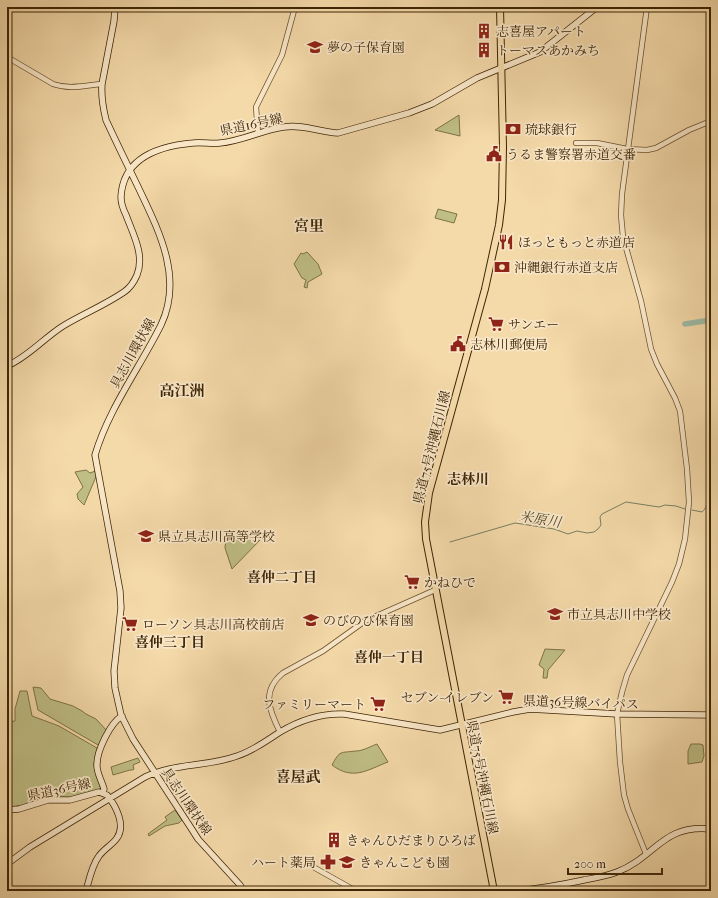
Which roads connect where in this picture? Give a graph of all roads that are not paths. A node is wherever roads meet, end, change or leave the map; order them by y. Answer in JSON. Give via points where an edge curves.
{"nodes":[{"id":1,"x":115,"y":7,"type":"edge"},
{"id":2,"x":295,"y":7,"type":"edge"},
{"id":3,"x":500,"y":7,"type":"edge"},
{"id":4,"x":597,"y":7,"type":"edge"},
{"id":5,"x":647,"y":7,"type":"edge"},
{"id":6,"x":7,"y":57,"type":"edge"},
{"id":7,"x":501,"y":68,"type":"junction"},
{"id":8,"x":489,"y":73,"type":"junction"},
{"id":9,"x":502,"y":78,"type":"junction"},
{"id":10,"x":102,"y":84,"type":"junction"},
{"id":11,"x":711,"y":121,"type":"edge"},
{"id":12,"x":258,"y":133,"type":"junction"},
{"id":13,"x":576,"y":143,"type":"dead end"},
{"id":14,"x":627,"y":149,"type":"junction"},
{"id":15,"x":130,"y":171,"type":"junction"},
{"id":16,"x":7,"y":366,"type":"edge"},
{"id":17,"x":435,"y":590,"type":"junction"},
{"id":18,"x":617,"y":714,"type":"junction"},
{"id":19,"x":711,"y":715,"type":"edge"},
{"id":20,"x":122,"y":716,"type":"junction"},
{"id":21,"x":462,"y":725,"type":"junction"},
{"id":22,"x":280,"y":732,"type":"junction"},
{"id":23,"x":155,"y":772,"type":"junction"},
{"id":24,"x":103,"y":792,"type":"junction"},
{"id":25,"x":109,"y":797,"type":"junction"},
{"id":26,"x":7,"y":810,"type":"edge"},
{"id":27,"x":711,"y":829,"type":"edge"},
{"id":28,"x":646,"y":854,"type":"junction"},
{"id":29,"x":7,"y":864,"type":"edge"},
{"id":30,"x":315,"y":868,"type":"dead end"},
{"id":31,"x":86,"y":891,"type":"edge"},
{"id":32,"x":243,"y":891,"type":"edge"},
{"id":33,"x":356,"y":891,"type":"edge"},
{"id":34,"x":494,"y":891,"type":"edge"},
{"id":35,"x":515,"y":891,"type":"edge"}],
"edges":[{"from":1,"to":10,"type":"main road","name":"具志川環状線"},
{"from":2,"to":12,"type":"street","via":[[282,55],[256,108]]},
{"from":3,"to":7,"type":"main road","name":"県道75号沖縄石川線"},
{"from":4,"to":7,"type":"main road","name":"県道16号線","via":[[543,50]]},
{"from":5,"to":14,"type":"street"},
{"from":6,"to":10,"type":"street","via":[[58,86],[76,88]]},
{"from":7,"to":8,"type":"main road","name":"県道16号線"},
{"from":7,"to":9,"type":"main road","name":"県道75号沖縄石川線"},
{"from":8,"to":9,"type":"main road"},
{"from":8,"to":12,"type":"main road","name":"県道16号線","via":[[425,108],[338,133],[294,126]]},
{"from":9,"to":17,"type":"main road","name":"県道75号沖縄石川線","via":[[502,200],[495,250],[426,508],[426,539]]},
{"from":10,"to":15,"type":"main road","name":"具志川環状線","via":[[106,120]]},
{"from":11,"to":14,"type":"street","via":[[652,149]]},
{"from":12,"to":15,"type":"main road","name":"県道16号線","via":[[220,143],[172,146],[147,154]]},
{"from":13,"to":14,"type":"street","via":[[597,143]]},
{"from":14,"to":18,"type":"street","via":[[621,209],[623,237],[651,349],[680,411],[689,502],[686,534],[679,564],[627,675]]},
{"from":15,"to":16,"type":"main road","name":"県道16号線","via":[[122,186],[121,201],[140,258],[134,281],[123,292],[63,326]]},
{"from":15,"to":20,"type":"main road","name":"具志川環状線","via":[[166,252],[169,295],[161,324],[119,399],[95,455],[120,591],[121,608],[114,671]]},
{"from":17,"to":21,"type":"main road","name":"県道75号沖縄石川線"},
{"from":17,"to":22,"type":"street","via":[[365,621],[323,651],[277,678],[271,688],[269,699]]},
{"from":18,"to":19,"type":"main road","name":"県道36号線バイパス"},
{"from":18,"to":21,"type":"main road","name":"県道36号線バイパス","via":[[534,709]]},
{"from":18,"to":28,"type":"street","via":[[624,795]]},
{"from":20,"to":23,"type":"main road","name":"具志川環状線","via":[[133,739]]},
{"from":20,"to":24,"type":"main road","via":[[100,748],[96,765]]},
{"from":21,"to":22,"type":"main road","name":"県道36号線バイパス","via":[[440,730],[333,714],[306,719]]},
{"from":21,"to":34,"type":"main road","name":"県道75号沖縄石川線"},
{"from":22,"to":23,"type":"main road","name":"県道36号線バイパス","via":[[238,756]]},
{"from":23,"to":25,"type":"main road","name":"県道36号線"},
{"from":23,"to":32,"type":"main road","name":"具志川環状線","via":[[198,839]]},
{"from":24,"to":25,"type":"main road","name":"県道36号線"},
{"from":24,"to":26,"type":"main road","name":"県道36号線","via":[[70,800],[48,800]]},
{"from":25,"to":29,"type":"main road"},
{"from":25,"to":31,"type":"main road","via":[[118,814],[120,830],[118,837],[99,856]]},
{"from":27,"to":28,"type":"main road","via":[[676,832]]},
{"from":28,"to":35,"type":"main road","via":[[618,872],[605,876],[554,887]]},
{"from":30,"to":33,"type":"street"}]}
